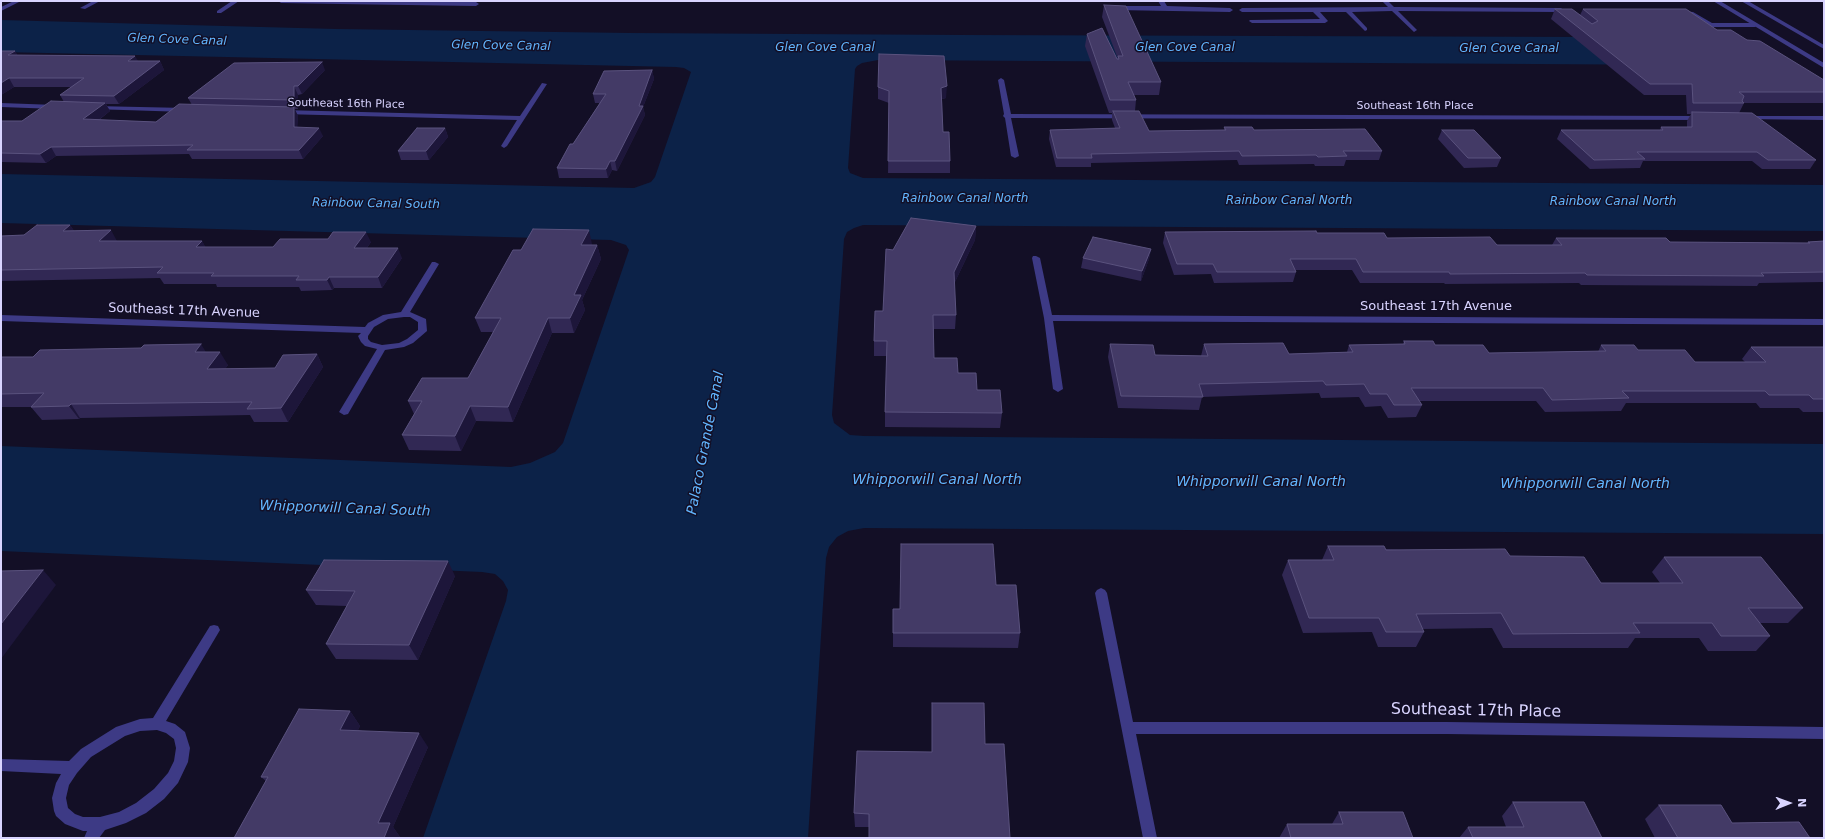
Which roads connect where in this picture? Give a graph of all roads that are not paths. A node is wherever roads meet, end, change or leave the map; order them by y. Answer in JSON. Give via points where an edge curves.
{"nodes":[{"id":1,"x":18,"y":1,"type":"edge"},
{"id":2,"x":97,"y":1,"type":"edge"},
{"id":3,"x":236,"y":1,"type":"edge"},
{"id":4,"x":281,"y":1,"type":"edge"},
{"id":5,"x":1161,"y":1,"type":"edge"},
{"id":6,"x":1384,"y":1,"type":"edge"},
{"id":7,"x":1716,"y":1,"type":"edge"},
{"id":8,"x":1744,"y":1,"type":"edge"},
{"id":9,"x":339,"y":2,"type":"edge"},
{"id":10,"x":476,"y":4,"type":"dead end"},
{"id":11,"x":83,"y":8,"type":"dead end"},
{"id":12,"x":1105,"y":8,"type":"edge"},
{"id":13,"x":1165,"y":8,"type":"junction"},
{"id":14,"x":1,"y":9,"type":"edge"},
{"id":15,"x":1230,"y":10,"type":"dead end"},
{"id":16,"x":1242,"y":10,"type":"dead end"},
{"id":17,"x":1315,"y":10,"type":"junction"},
{"id":18,"x":1347,"y":10,"type":"junction"},
{"id":19,"x":1393,"y":10,"type":"junction"},
{"id":20,"x":219,"y":12,"type":"dead end"},
{"id":21,"x":1676,"y":13,"type":"edge"},
{"id":22,"x":1572,"y":19,"type":"edge"},
{"id":23,"x":1252,"y":21,"type":"dead end"},
{"id":24,"x":1755,"y":25,"type":"junction"},
{"id":25,"x":1365,"y":29,"type":"dead end"},
{"id":26,"x":1414,"y":30,"type":"dead end"},
{"id":27,"x":1824,"y":48,"type":"edge"},
{"id":28,"x":1824,"y":66,"type":"edge"},
{"id":29,"x":1001,"y":80,"type":"dead end"},
{"id":30,"x":544,"y":84,"type":"dead end"},
{"id":31,"x":1,"y":105,"type":"edge"},
{"id":32,"x":64,"y":107,"type":"edge"},
{"id":33,"x":88,"y":107,"type":"edge"},
{"id":34,"x":191,"y":110,"type":"edge"},
{"id":35,"x":278,"y":112,"type":"edge"},
{"id":36,"x":1006,"y":116,"type":"junction"},
{"id":37,"x":522,"y":118,"type":"junction"},
{"id":38,"x":1713,"y":118,"type":"edge"},
{"id":39,"x":1737,"y":118,"type":"edge"},
{"id":40,"x":1824,"y":118,"type":"edge"},
{"id":41,"x":504,"y":146,"type":"dead end"},
{"id":42,"x":1015,"y":156,"type":"dead end"},
{"id":43,"x":1036,"y":258,"type":"dead end"},
{"id":44,"x":435,"y":264,"type":"dead end"},
{"id":45,"x":404,"y":314,"type":"junction"},
{"id":46,"x":1,"y":318,"type":"edge"},
{"id":47,"x":1048,"y":318,"type":"junction"},
{"id":48,"x":1824,"y":322,"type":"edge"},
{"id":49,"x":366,"y":330,"type":"junction"},
{"id":50,"x":382,"y":348,"type":"junction"},
{"id":51,"x":1058,"y":389,"type":"dead end"},
{"id":52,"x":344,"y":412,"type":"dead end"},
{"id":53,"x":1101,"y":593,"type":"dead end"},
{"id":54,"x":214,"y":630,"type":"dead end"},
{"id":55,"x":157,"y":724,"type":"junction"},
{"id":56,"x":1128,"y":728,"type":"junction"},
{"id":57,"x":1824,"y":733,"type":"edge"},
{"id":58,"x":1,"y":765,"type":"edge"},
{"id":59,"x":72,"y":768,"type":"junction"},
{"id":60,"x":100,"y":824,"type":"junction"},
{"id":61,"x":91,"y":838,"type":"edge"},
{"id":62,"x":1150,"y":838,"type":"edge"}],
"edges":[{"from":1,"to":14,"type":"street"},
{"from":2,"to":11,"type":"street"},
{"from":3,"to":20,"type":"street"},
{"from":4,"to":9,"type":"street"},
{"from":5,"to":13,"type":"street"},
{"from":6,"to":19,"type":"street"},
{"from":7,"to":24,"type":"street"},
{"from":8,"to":27,"type":"street"},
{"from":9,"to":10,"type":"street"},
{"from":12,"to":13,"type":"street"},
{"from":13,"to":15,"type":"street"},
{"from":16,"to":17,"type":"street"},
{"from":17,"to":18,"type":"street"},
{"from":17,"to":23,"type":"street","via":[[1325,21]]},
{"from":18,"to":19,"type":"street"},
{"from":18,"to":25,"type":"street"},
{"from":19,"to":22,"type":"street","via":[[1561,10]]},
{"from":19,"to":26,"type":"street"},
{"from":21,"to":24,"type":"street","via":[[1691,13],[1711,25]]},
{"from":24,"to":28,"type":"street"},
{"from":29,"to":36,"type":"street"},
{"from":30,"to":37,"type":"street"},
{"from":31,"to":32,"type":"street"},
{"from":33,"to":34,"type":"street"},
{"from":35,"to":37,"type":"street","name":"Southeast 16th Place"},
{"from":36,"to":38,"type":"street","name":"Southeast 16th Place"},
{"from":36,"to":42,"type":"street"},
{"from":37,"to":41,"type":"street"},
{"from":39,"to":40,"type":"street"},
{"from":43,"to":47,"type":"street"},
{"from":44,"to":45,"type":"street"},
{"from":45,"to":49,"type":"street","via":[[386,317]]},
{"from":45,"to":50,"type":"street","via":[[423,321],[422,331],[401,345]]},
{"from":46,"to":49,"type":"street","name":"Southeast 17th Avenue"},
{"from":47,"to":48,"type":"street","name":"Southeast 17th Avenue"},
{"from":47,"to":51,"type":"street"},
{"from":49,"to":50,"type":"street","via":[[364,340],[368,344]]},
{"from":50,"to":52,"type":"street"},
{"from":53,"to":56,"type":"street"},
{"from":54,"to":55,"type":"street"},
{"from":55,"to":59,"type":"street","via":[[121,731],[103,740]]},
{"from":55,"to":60,"type":"street","via":[[170,728],[180,736],[182,742],[181,762],[173,778],[159,794],[141,808],[121,818]]},
{"from":56,"to":57,"type":"street","name":"Southeast 17th Place","via":[[1447,728]]},
{"from":56,"to":62,"type":"street"},
{"from":58,"to":59,"type":"street"},
{"from":59,"to":60,"type":"street","via":[[63,783],[59,798],[61,811],[70,820],[83,824]]},
{"from":60,"to":61,"type":"street"}]}
